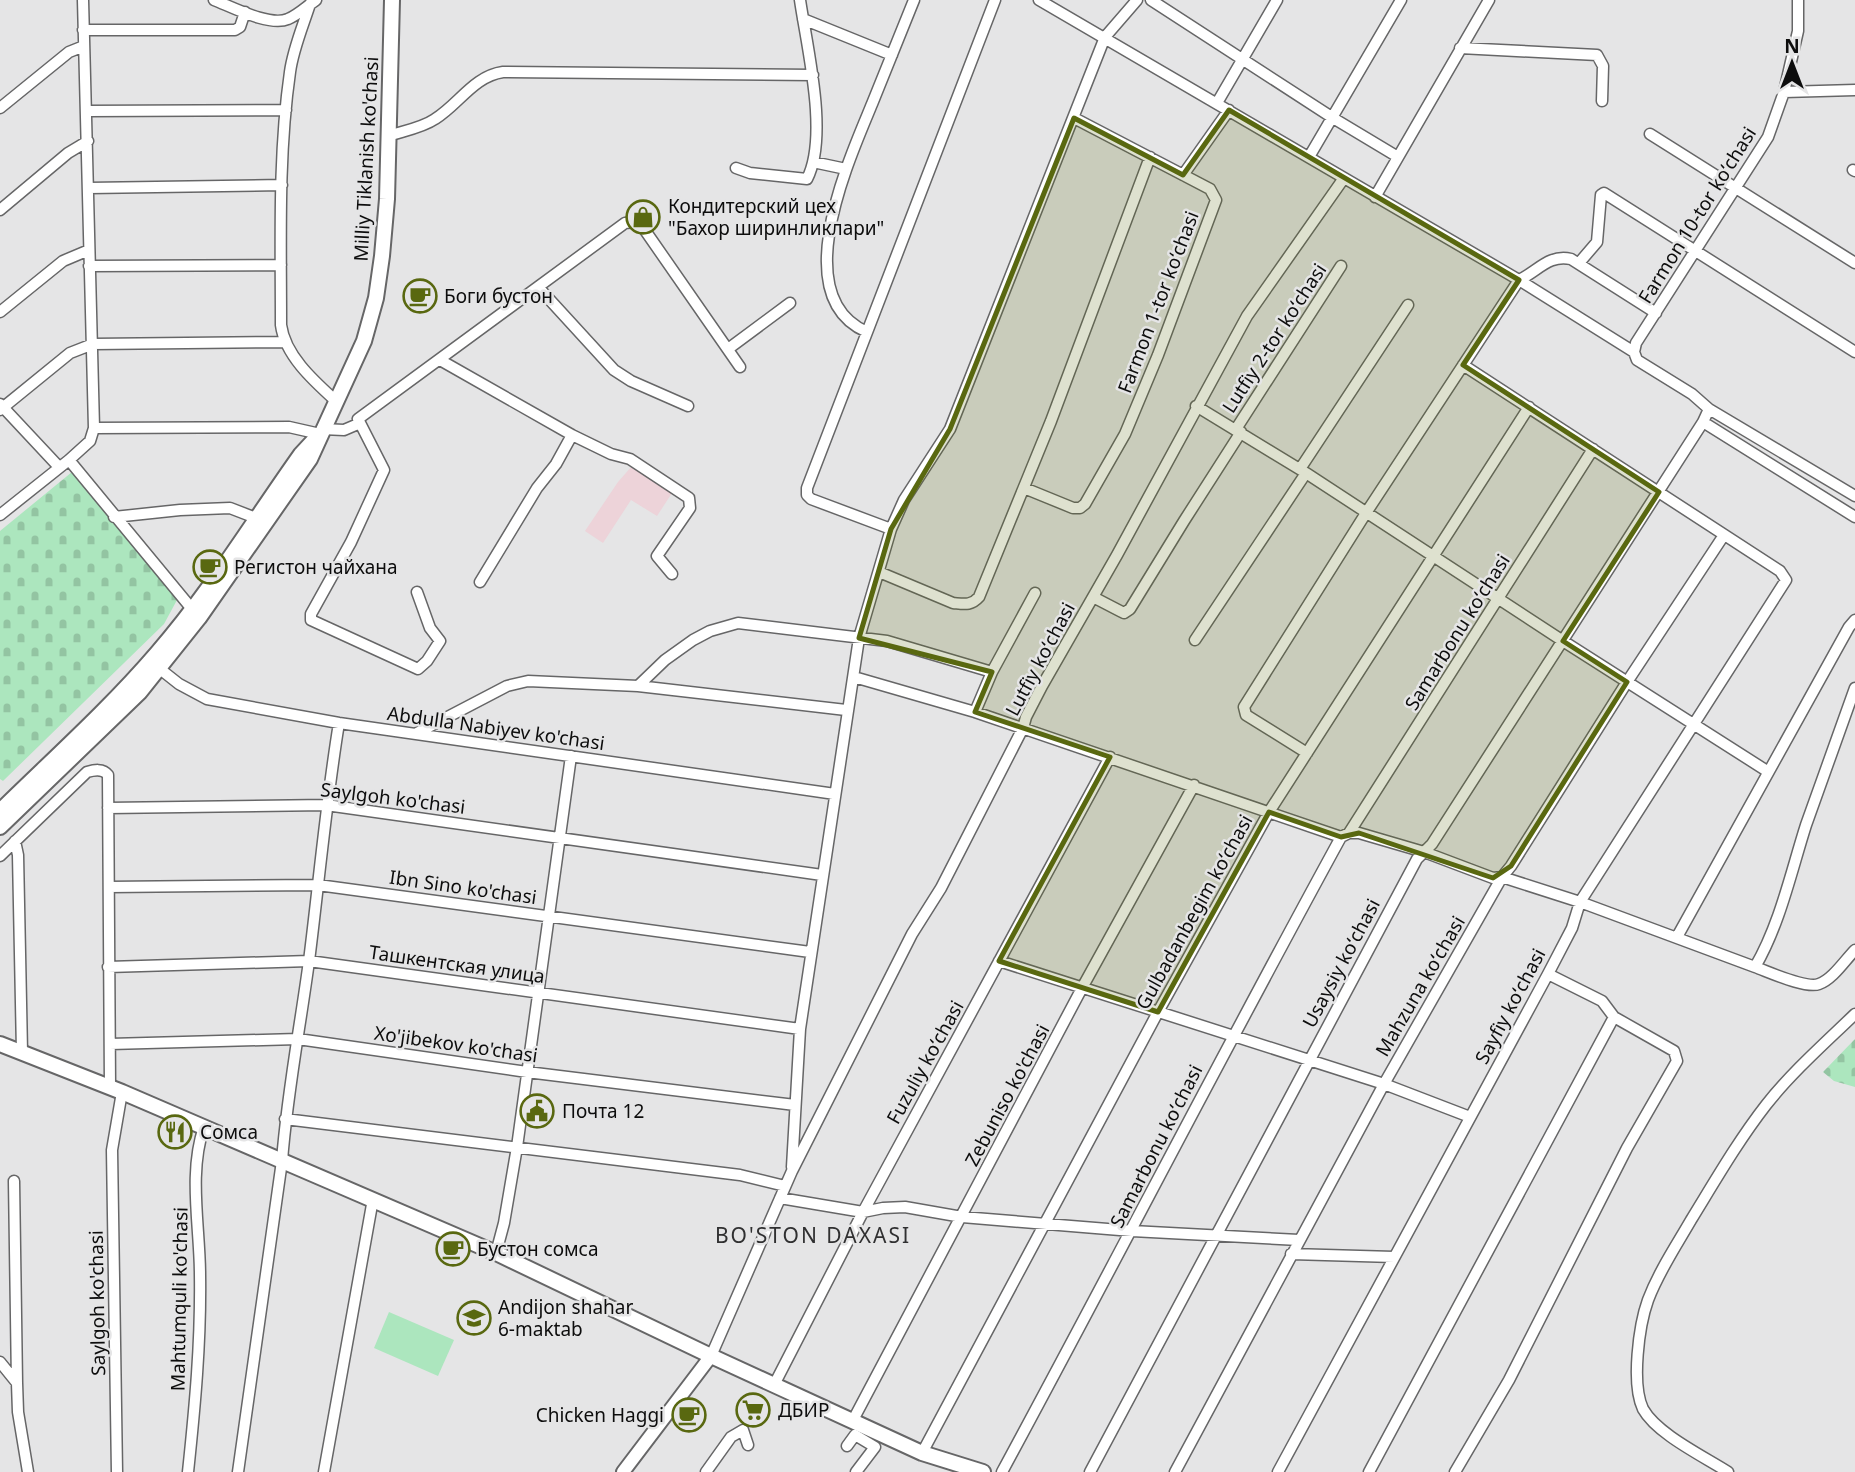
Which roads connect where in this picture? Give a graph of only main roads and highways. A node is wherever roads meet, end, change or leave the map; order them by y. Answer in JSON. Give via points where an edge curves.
{"nodes":[{"id":1,"x":392,"y":0,"type":"edge"},
{"id":2,"x":321,"y":432,"type":"junction"},
{"id":3,"x":4,"y":808,"type":"edge"},
{"id":4,"x":0,"y":827,"type":"edge"},
{"id":5,"x":0,"y":1044,"type":"edge"},
{"id":6,"x":983,"y":1472,"type":"edge"}],
"edges":[{"from":1,"to":2,"type":"main road","name":"Milliy Tiklanish ko'chasi","via":[[387,199],[376,298],[364,341]]},
{"from":2,"to":3,"type":"main road","name":"Milliy Tiklanish ko'chasi","via":[[300,454],[192,609],[126,687]]},
{"from":2,"to":3,"type":"main road","name":"Milliy Tiklanish ko'chasi","via":[[310,459],[160,669],[140,692]]},
{"from":3,"to":4,"type":"main road","name":"Milliy Tiklanish ko'chasi"},
{"from":5,"to":6,"type":"main road","via":[[116,1089],[496,1253],[922,1453]]}]}
